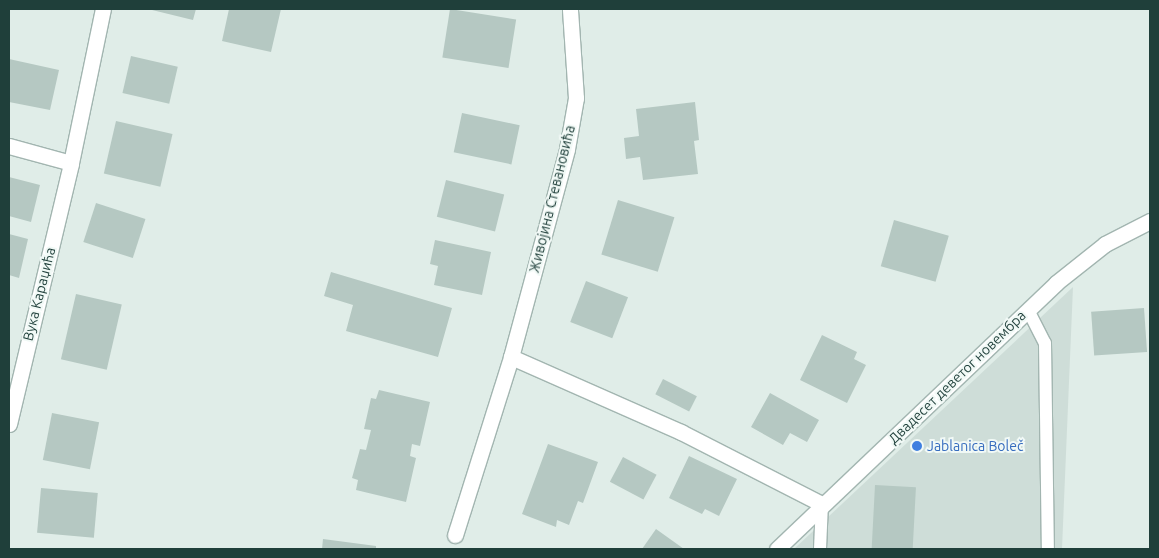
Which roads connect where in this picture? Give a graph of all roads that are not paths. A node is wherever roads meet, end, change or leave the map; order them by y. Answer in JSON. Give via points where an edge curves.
{"nodes":[{"id":1,"x":102,"y":9,"type":"edge"},
{"id":2,"x":570,"y":9,"type":"edge"},
{"id":3,"x":9,"y":146,"type":"edge"},
{"id":4,"x":71,"y":163,"type":"junction"},
{"id":5,"x":1150,"y":221,"type":"edge"},
{"id":6,"x":1028,"y":310,"type":"junction"},
{"id":7,"x":511,"y":357,"type":"junction"},
{"id":8,"x":9,"y":424,"type":"edge"},
{"id":9,"x":822,"y":504,"type":"junction"},
{"id":10,"x":456,"y":534,"type":"dead end"},
{"id":11,"x":777,"y":549,"type":"edge"},
{"id":12,"x":820,"y":549,"type":"edge"},
{"id":13,"x":1048,"y":549,"type":"edge"}],
"edges":[{"from":1,"to":4,"type":"street","name":"Вука Караџића"},
{"from":2,"to":7,"type":"street","name":"Живојина Стевановића","via":[[576,98]]},
{"from":3,"to":4,"type":"street"},
{"from":4,"to":8,"type":"street","name":"Вука Караџића"},
{"from":5,"to":6,"type":"street","name":"Двадесет деветог новембра","via":[[1105,244]]},
{"from":6,"to":9,"type":"street","name":"Двадесет деветог новембра"},
{"from":6,"to":13,"type":"lane","via":[[1045,343]]},
{"from":7,"to":9,"type":"street","via":[[681,432]]},
{"from":7,"to":10,"type":"street","name":"Живојина Стевановића"},
{"from":9,"to":11,"type":"street","name":"Двадесет деветог новембра"},
{"from":9,"to":12,"type":"lane"}]}
